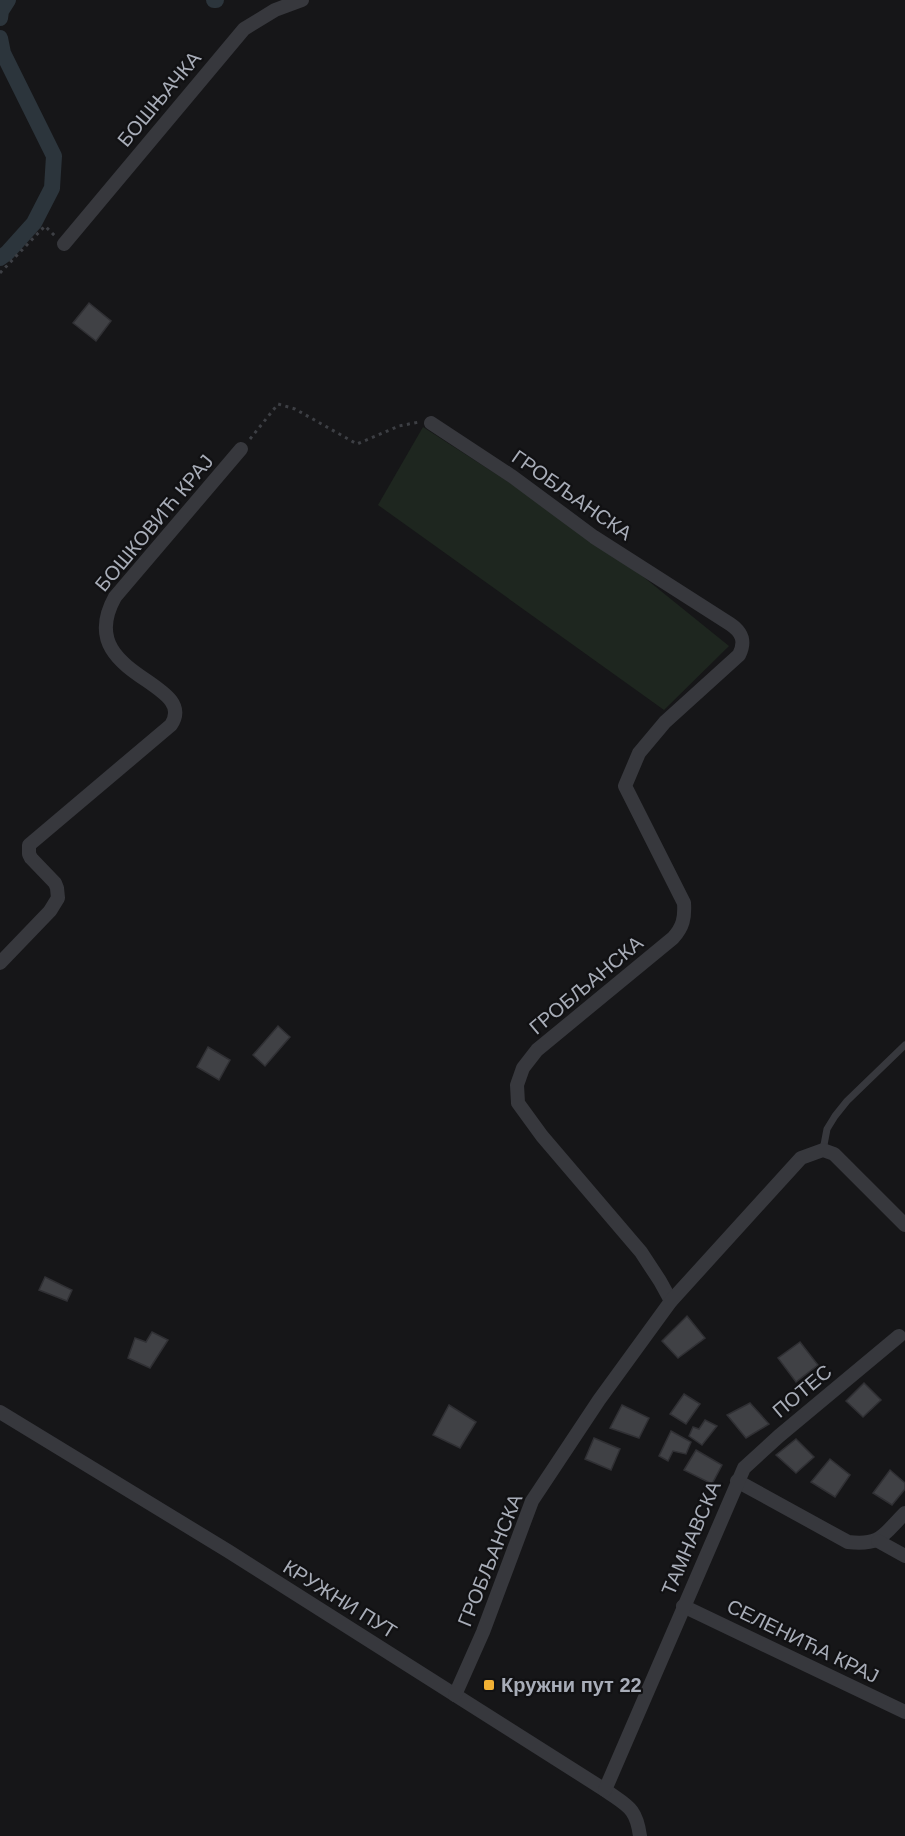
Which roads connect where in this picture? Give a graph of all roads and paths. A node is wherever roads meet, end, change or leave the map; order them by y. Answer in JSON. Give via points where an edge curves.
{"nodes":[{"id":1,"x":302,"y":0,"type":"edge"},
{"id":2,"x":64,"y":244,"type":"joint"},
{"id":3,"x":0,"y":273,"type":"edge"},
{"id":4,"x":432,"y":423,"type":"joint"},
{"id":5,"x":241,"y":449,"type":"joint"},
{"id":6,"x":0,"y":963,"type":"edge"},
{"id":7,"x":905,"y":1045,"type":"edge"},
{"id":8,"x":823,"y":1150,"type":"junction"},
{"id":9,"x":905,"y":1225,"type":"edge"},
{"id":10,"x":671,"y":1301,"type":"junction"},
{"id":11,"x":899,"y":1336,"type":"dead end"},
{"id":12,"x":0,"y":1412,"type":"edge"},
{"id":13,"x":737,"y":1481,"type":"junction"},
{"id":14,"x":905,"y":1514,"type":"edge"},
{"id":15,"x":878,"y":1541,"type":"junction"},
{"id":16,"x":905,"y":1557,"type":"edge"},
{"id":17,"x":683,"y":1606,"type":"junction"},
{"id":18,"x":455,"y":1695,"type":"junction"},
{"id":19,"x":905,"y":1712,"type":"edge"},
{"id":20,"x":605,"y":1790,"type":"junction"},
{"id":21,"x":640,"y":1836,"type":"edge"}],
"edges":[{"from":1,"to":2,"type":"street","name":"БОШЊАЧКА","via":[[275,10],[244,29]]},
{"from":2,"to":3,"type":"path","via":[[45,226]]},
{"from":4,"to":5,"type":"path","via":[[399,426],[357,444],[279,404]]},
{"from":4,"to":10,"type":"street","name":"ГРОБЉАНСКА","via":[[594,537],[730,624],[743,639],[739,655],[665,722],[639,753],[625,786],[684,903],[681,928],[537,1050],[523,1068],[517,1085],[518,1103],[641,1252]]},
{"from":5,"to":6,"type":"street","name":"БОШКОВИЋ КРАЈ","via":[[114,597],[107,611],[108,644],[122,663],[168,696],[175,710],[174,720],[29,845],[31,858],[55,883],[58,898]]},
{"from":7,"to":8,"type":"lane","via":[[835,1116]]},
{"from":8,"to":9,"type":"street","via":[[834,1154]]},
{"from":8,"to":10,"type":"street","via":[[801,1158]]},
{"from":10,"to":18,"type":"street","name":"ГРОБЉАНСКА","via":[[532,1501]]},
{"from":11,"to":13,"type":"street","name":"ПОТЕС","via":[[754,1457]]},
{"from":12,"to":18,"type":"street","name":"КРУЖНИ ПУТ"},
{"from":13,"to":15,"type":"street","name":"ТАМНАВСКА","via":[[848,1542]]},
{"from":13,"to":17,"type":"street","name":"ТАМНАВСКА"},
{"from":14,"to":15,"type":"street"},
{"from":15,"to":16,"type":"street"},
{"from":17,"to":19,"type":"street","name":"СЕЛЕНИЋА КРАЈ"},
{"from":17,"to":20,"type":"street","name":"ТАМНАВСКА"},
{"from":18,"to":20,"type":"street","name":"КРУЖНИ ПУТ"},
{"from":20,"to":21,"type":"street","name":"КРУЖНИ ПУТ","via":[[630,1808]]}]}
